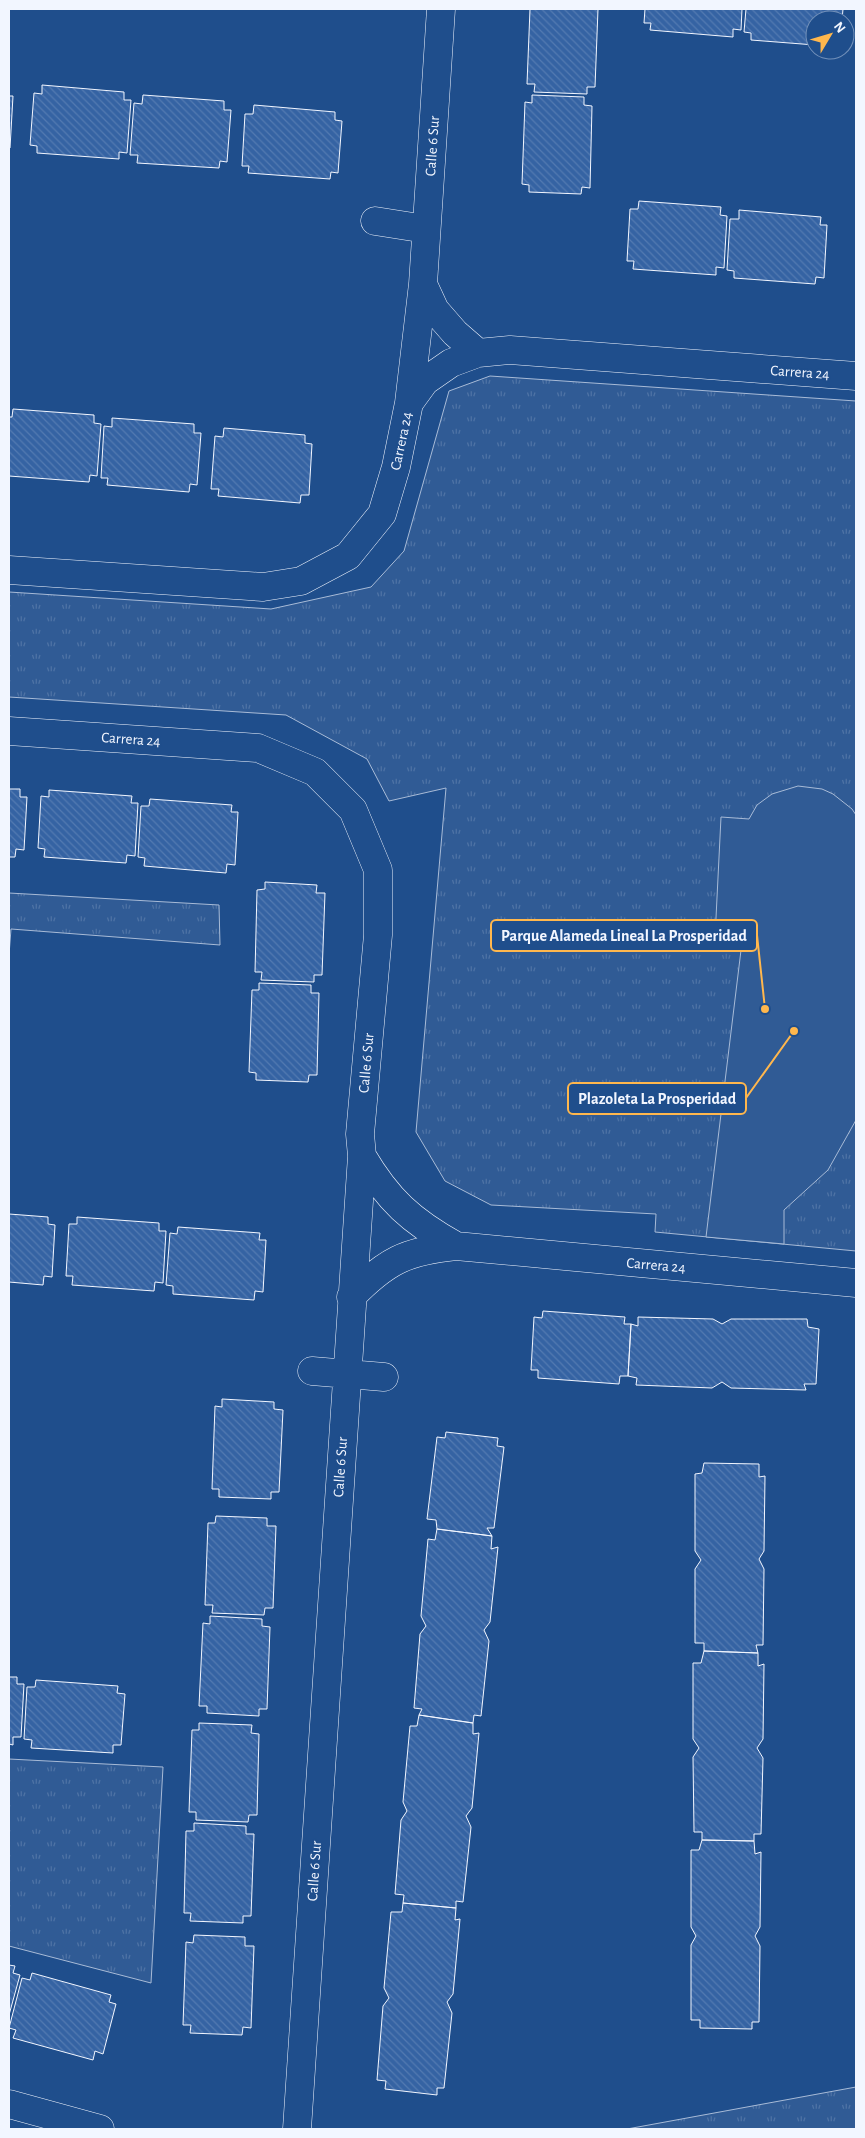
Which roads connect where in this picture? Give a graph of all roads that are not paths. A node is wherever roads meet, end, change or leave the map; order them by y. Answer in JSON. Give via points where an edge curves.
{"nodes":[{"id":1,"x":441,"y":9,"type":"edge"},
{"id":2,"x":375,"y":221,"type":"dead end"},
{"id":3,"x":426,"y":229,"type":"junction"},
{"id":4,"x":423,"y":284,"type":"junction"},
{"id":5,"x":478,"y":353,"type":"junction"},
{"id":6,"x":856,"y":376,"type":"edge"},
{"id":7,"x":409,"y":402,"type":"junction"},
{"id":8,"x":9,"y":570,"type":"edge"},
{"id":9,"x":9,"y":731,"type":"edge"},
{"id":10,"x":353,"y":810,"type":"joint"},
{"id":11,"x":362,"y":1156,"type":"junction"},
{"id":12,"x":456,"y":1246,"type":"junction"},
{"id":13,"x":856,"y":1283,"type":"edge"},
{"id":14,"x":351,"y":1297,"type":"junction"},
{"id":15,"x":312,"y":1371,"type":"dead end"},
{"id":16,"x":346,"y":1374,"type":"junction"},
{"id":17,"x":384,"y":1377,"type":"dead end"},
{"id":18,"x":9,"y":2104,"type":"edge"},
{"id":19,"x":100,"y":2129,"type":"edge"},
{"id":20,"x":297,"y":2129,"type":"edge"}],
"edges":[{"from":1,"to":3,"type":"street","name":"Calle 6 Sur"},
{"from":2,"to":3,"type":"street"},
{"from":3,"to":4,"type":"street","name":"Calle 6 Sur"},
{"from":4,"to":5,"type":"street","name":"Calle 6 Sur","via":[[435,310]]},
{"from":4,"to":7,"type":"street","name":"Calle 6 Sur"},
{"from":5,"to":6,"type":"street","name":"Carrera 24","via":[[510,350]]},
{"from":5,"to":7,"type":"street","name":"Carrera 24","via":[[445,367],[426,381]]},
{"from":7,"to":8,"type":"street","name":"Carrera 24","via":[[396,467],[382,514],[348,556],[301,581],[264,587]]},
{"from":9,"to":10,"type":"street","name":"Carrera 24","via":[[258,748],[315,772]]},
{"from":10,"to":11,"type":"street","name":"Calle 6 Sur","via":[[378,870],[378,935],[360,1134]]},
{"from":11,"to":12,"type":"street","via":[[379,1184],[401,1209],[427,1230]]},
{"from":11,"to":14,"type":"street","name":"Calle 6 Sur"},
{"from":12,"to":13,"type":"street","name":"Carrera 24"},
{"from":12,"to":14,"type":"street","via":[[426,1249],[397,1259],[372,1275]]},
{"from":14,"to":16,"type":"street","name":"Calle 6 Sur"},
{"from":15,"to":16,"type":"street"},
{"from":16,"to":17,"type":"street"},
{"from":16,"to":20,"type":"street","name":"Calle 6 Sur"},
{"from":18,"to":19,"type":"street"}]}
